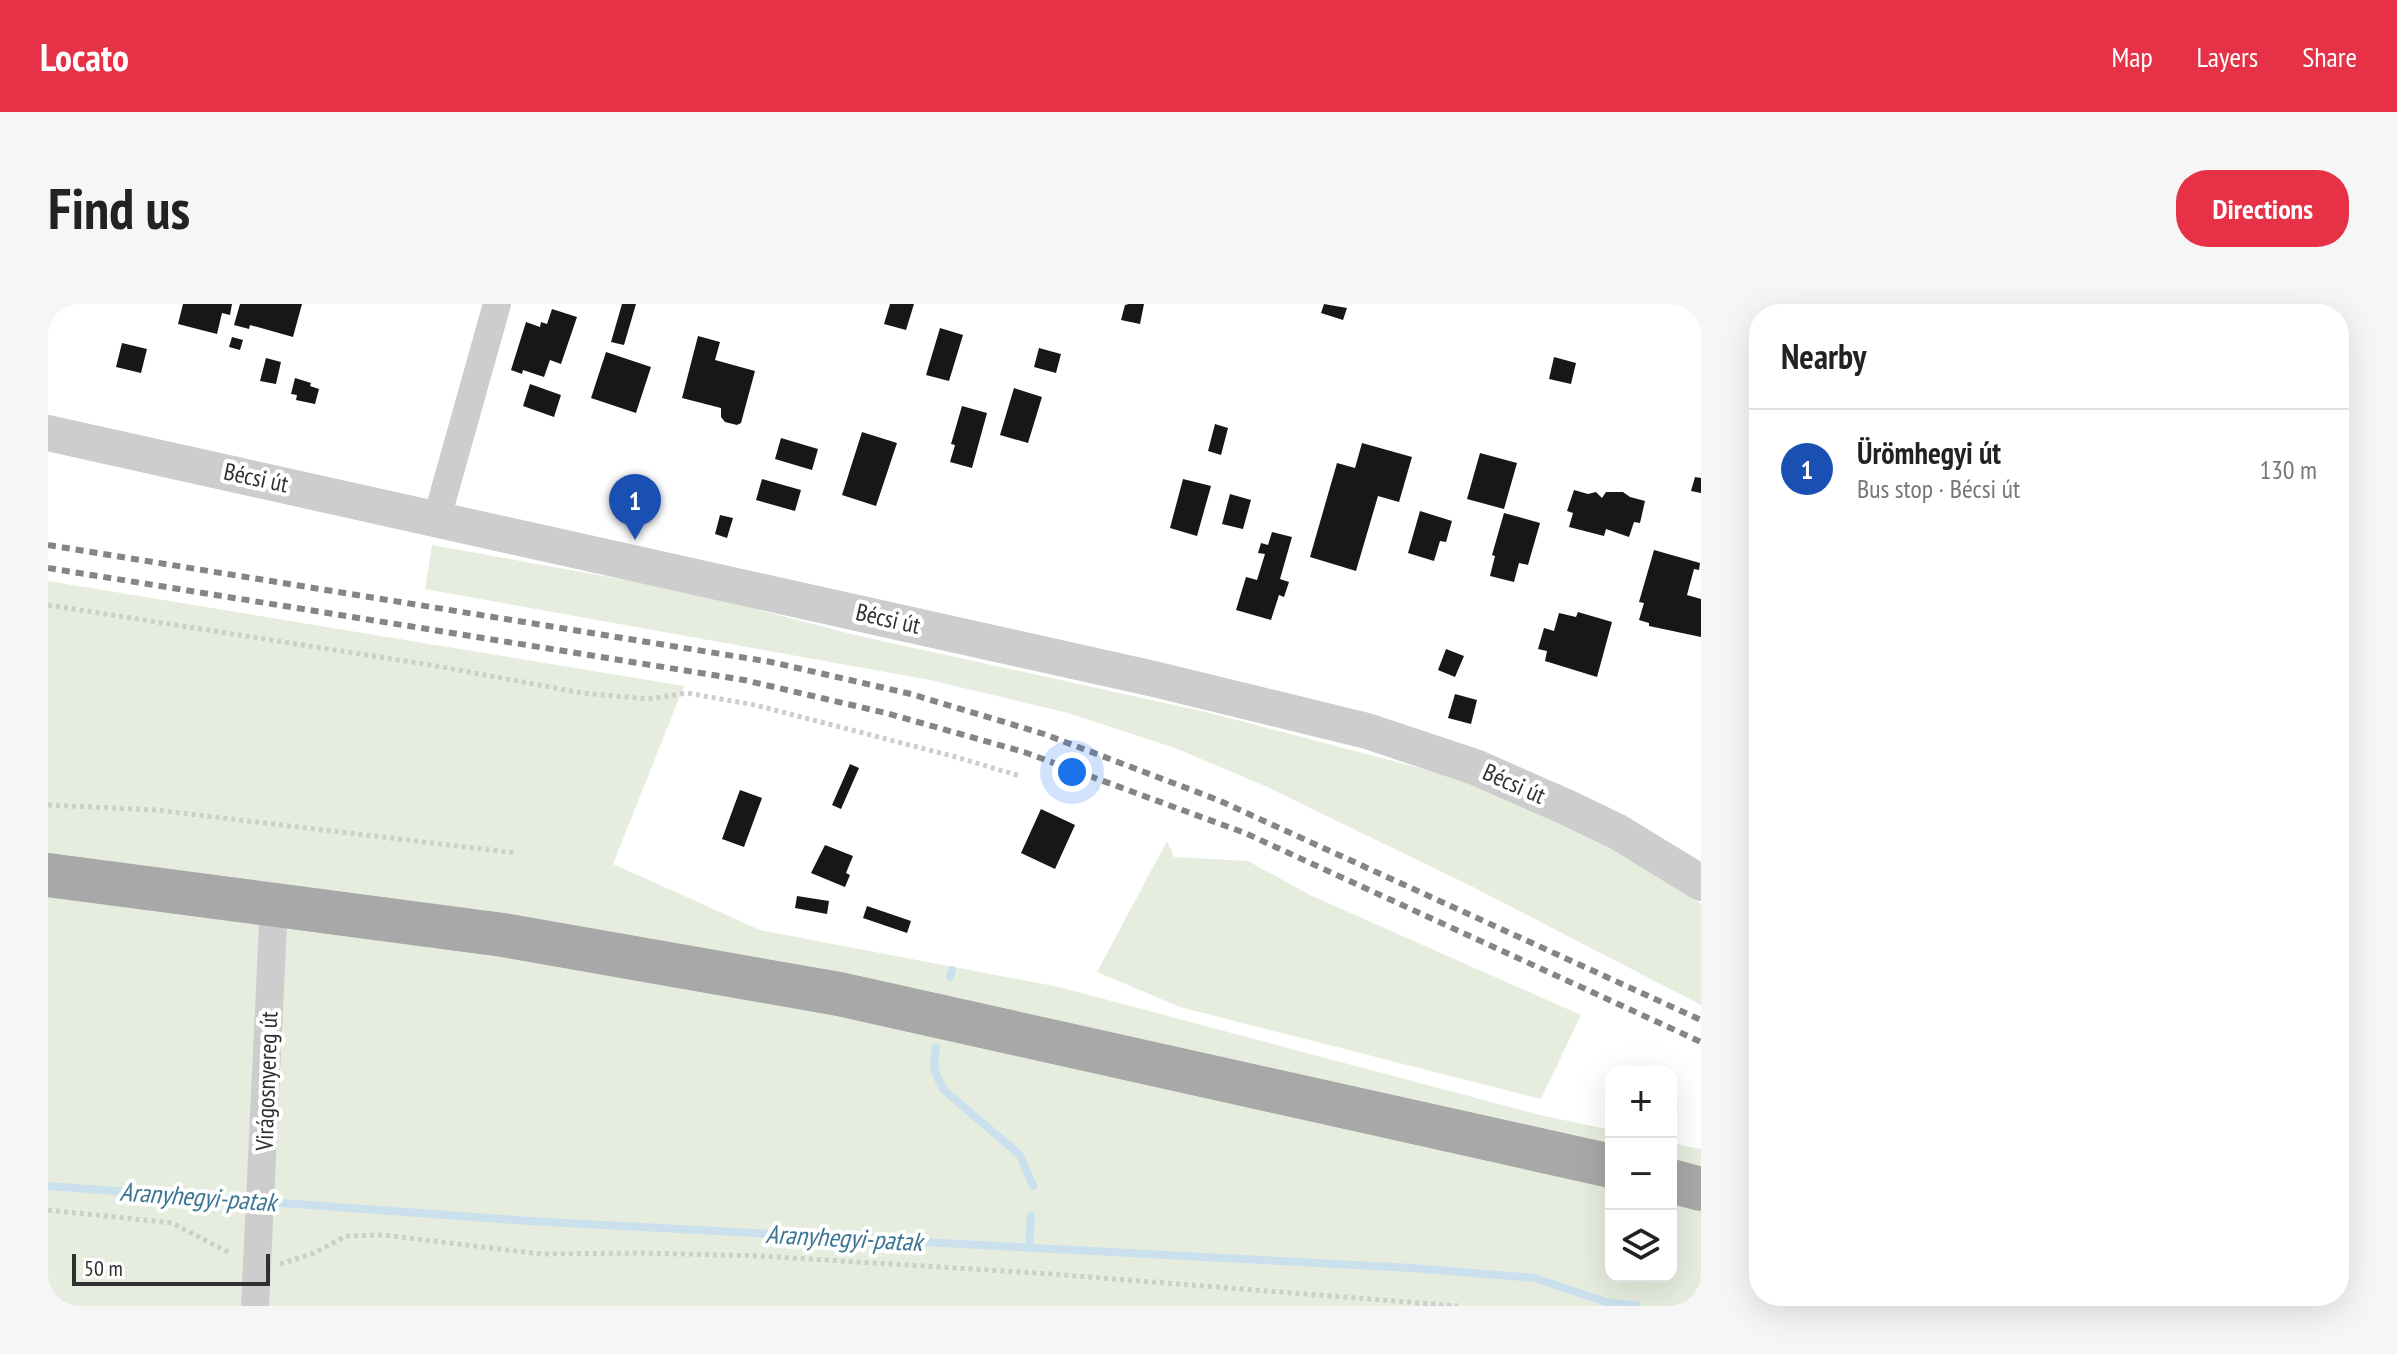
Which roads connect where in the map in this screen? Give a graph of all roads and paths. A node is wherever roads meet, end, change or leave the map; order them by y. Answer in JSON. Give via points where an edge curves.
{"nodes":[{"id":1,"x":497,"y":304,"type":"edge"},
{"id":2,"x":48,"y":433,"type":"edge"},
{"id":3,"x":437,"y":518,"type":"junction"},
{"id":4,"x":48,"y":605,"type":"edge"},
{"id":5,"x":1020,"y":776,"type":"dead end"},
{"id":6,"x":48,"y":805,"type":"edge"},
{"id":7,"x":516,"y":853,"type":"dead end"},
{"id":8,"x":48,"y":875,"type":"edge"},
{"id":9,"x":1701,"y":883,"type":"edge"},
{"id":10,"x":274,"y":903,"type":"junction"},
{"id":11,"x":1605,"y":1165,"type":"edge"},
{"id":12,"x":1677,"y":1183,"type":"edge"},
{"id":13,"x":1701,"y":1189,"type":"edge"},
{"id":14,"x":48,"y":1210,"type":"edge"},
{"id":15,"x":257,"y":1269,"type":"junction"},
{"id":16,"x":255,"y":1306,"type":"edge"},
{"id":17,"x":1458,"y":1306,"type":"edge"}],
"edges":[{"from":1,"to":3,"type":"street"},
{"from":2,"to":3,"type":"street","name":"Bécsi út"},
{"from":3,"to":9,"type":"street","name":"Bécsi út","via":[[1221,694],[1410,744],[1566,807]]},
{"from":4,"to":5,"type":"path","via":[[582,693],[648,699],[687,693],[755,705]]},
{"from":6,"to":7,"type":"path","via":[[156,810]]},
{"from":8,"to":10,"type":"main road"},
{"from":10,"to":11,"type":"main road","via":[[503,935],[839,994]]},
{"from":10,"to":15,"type":"street","name":"Virágosnyereg út"},
{"from":12,"to":13,"type":"main road"},
{"from":14,"to":15,"type":"path","via":[[172,1223]]},
{"from":15,"to":16,"type":"street","name":"Virágosnyereg út"},
{"from":15,"to":17,"type":"path","via":[[291,1262],[346,1236],[383,1235],[541,1254],[760,1256]]}]}
